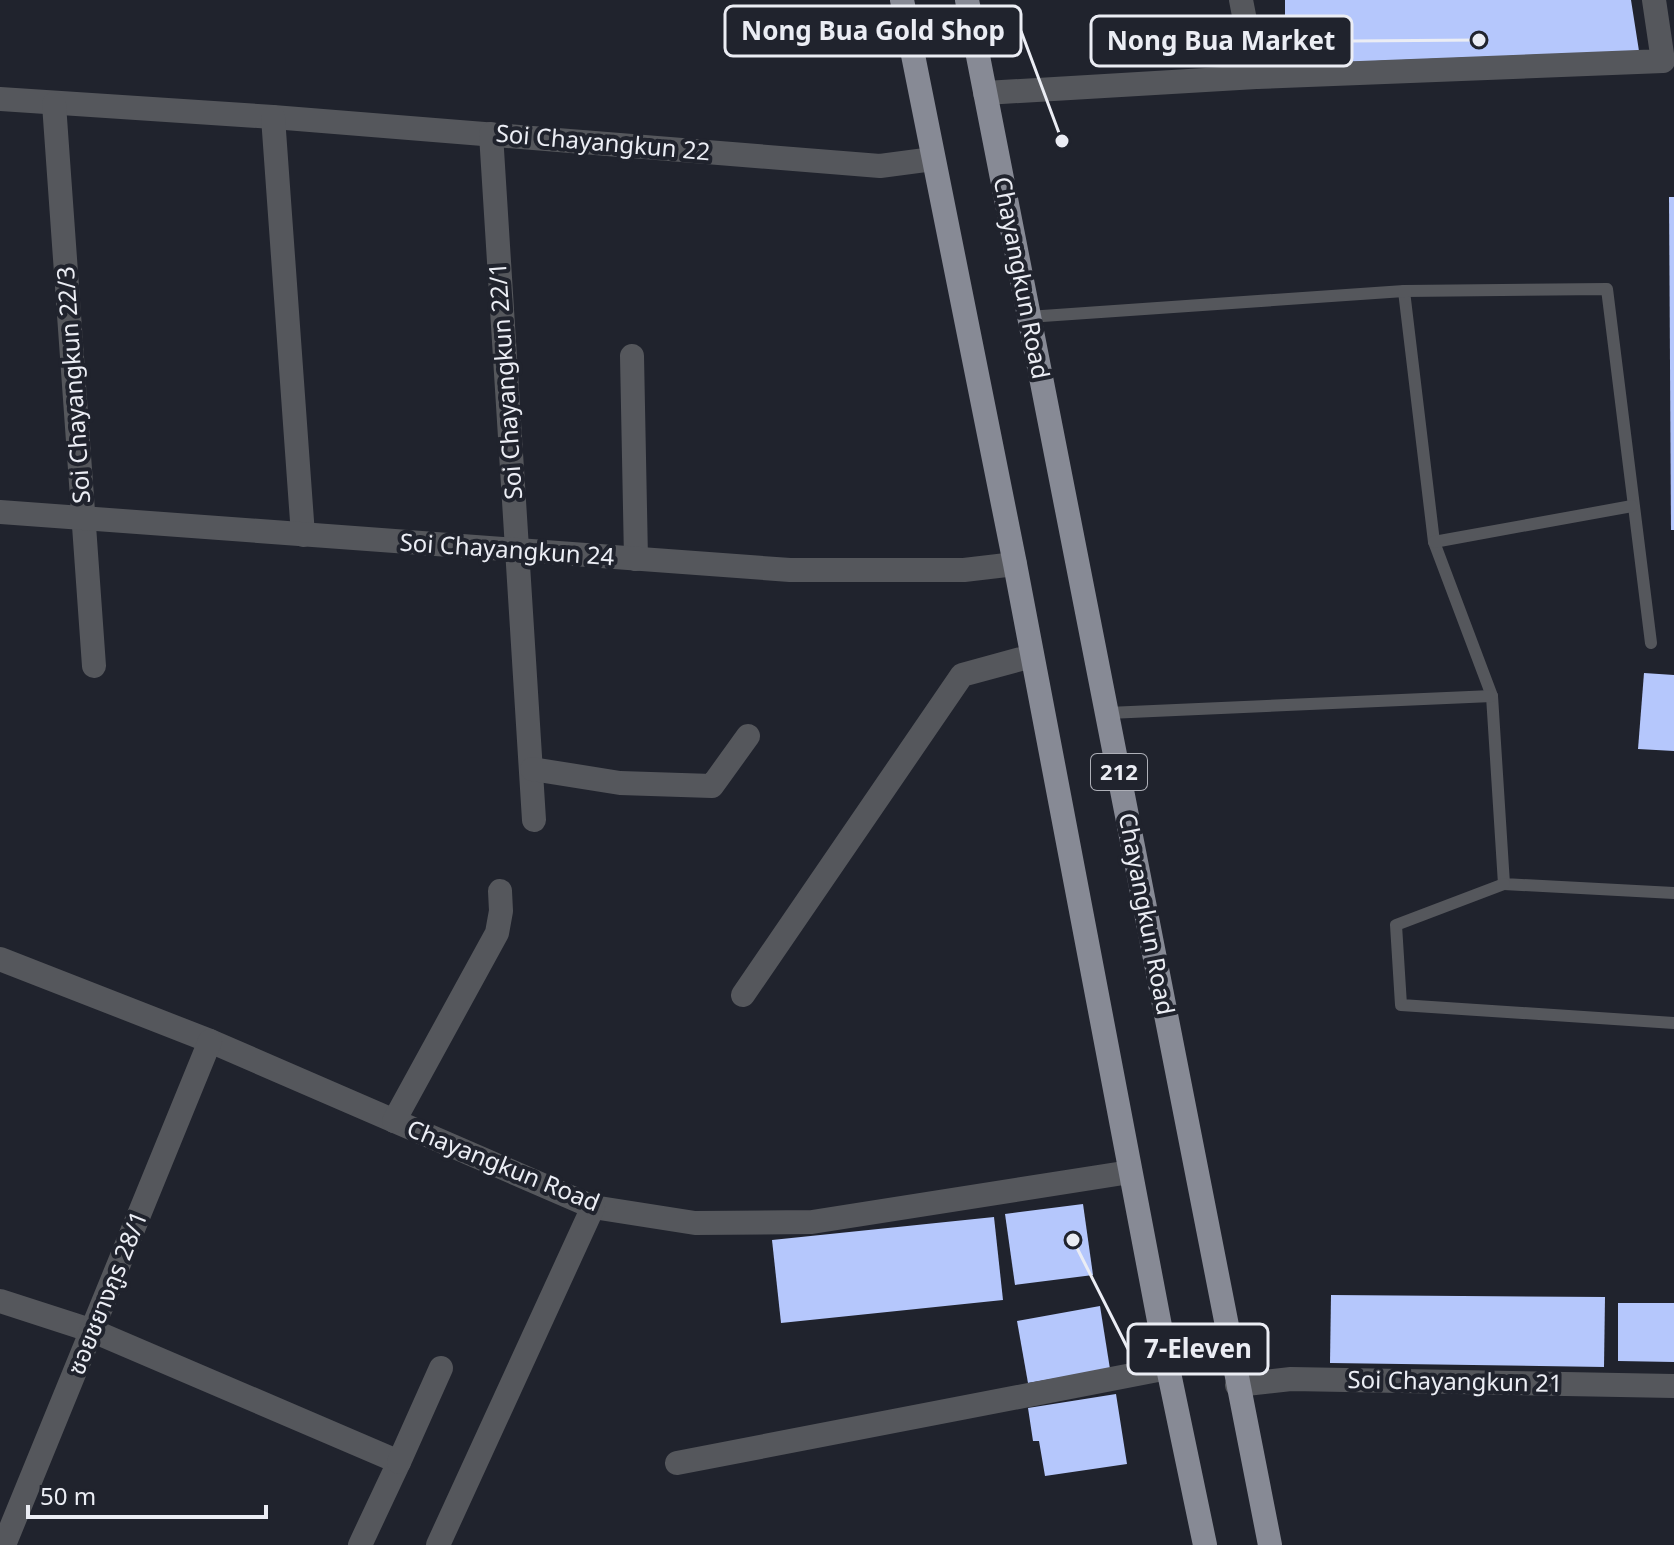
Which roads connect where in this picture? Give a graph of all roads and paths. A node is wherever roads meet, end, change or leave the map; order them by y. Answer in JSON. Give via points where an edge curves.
{"nodes":[{"id":1,"x":902,"y":0,"type":"edge"},
{"id":2,"x":967,"y":0,"type":"edge"},
{"id":3,"x":1241,"y":0,"type":"edge"},
{"id":4,"x":1654,"y":0,"type":"edge"},
{"id":5,"x":1256,"y":77,"type":"junction"},
{"id":6,"x":985,"y":93,"type":"junction"},
{"id":7,"x":0,"y":99,"type":"edge"},
{"id":8,"x":54,"y":104,"type":"junction"},
{"id":9,"x":273,"y":117,"type":"junction"},
{"id":10,"x":491,"y":134,"type":"junction"},
{"id":11,"x":933,"y":159,"type":"junction"},
{"id":12,"x":1404,"y":291,"type":"junction"},
{"id":13,"x":1028,"y":317,"type":"junction"},
{"id":14,"x":632,"y":356,"type":"dead end"},
{"id":15,"x":1632,"y":506,"type":"junction"},
{"id":16,"x":0,"y":512,"type":"edge"},
{"id":17,"x":83,"y":519,"type":"junction"},
{"id":18,"x":303,"y":535,"type":"junction"},
{"id":19,"x":1434,"y":542,"type":"junction"},
{"id":20,"x":517,"y":551,"type":"junction"},
{"id":21,"x":636,"y":559,"type":"junction"},
{"id":22,"x":1015,"y":564,"type":"junction"},
{"id":23,"x":1651,"y":643,"type":"dead end"},
{"id":24,"x":1032,"y":656,"type":"junction"},
{"id":25,"x":94,"y":666,"type":"dead end"},
{"id":26,"x":1492,"y":696,"type":"junction"},
{"id":27,"x":1108,"y":713,"type":"junction"},
{"id":28,"x":748,"y":736,"type":"dead end"},
{"id":29,"x":532,"y":769,"type":"junction"},
{"id":30,"x":534,"y":820,"type":"dead end"},
{"id":31,"x":1504,"y":884,"type":"junction"},
{"id":32,"x":500,"y":891,"type":"dead end"},
{"id":33,"x":1674,"y":893,"type":"edge"},
{"id":34,"x":0,"y":959,"type":"edge"},
{"id":35,"x":743,"y":995,"type":"dead end"},
{"id":36,"x":1674,"y":1023,"type":"edge"},
{"id":37,"x":210,"y":1041,"type":"junction"},
{"id":38,"x":394,"y":1121,"type":"junction"},
{"id":39,"x":1130,"y":1172,"type":"junction"},
{"id":40,"x":593,"y":1207,"type":"junction"},
{"id":41,"x":0,"y":1301,"type":"edge"},
{"id":42,"x":93,"y":1331,"type":"junction"},
{"id":43,"x":441,"y":1368,"type":"dead end"},
{"id":44,"x":1168,"y":1368,"type":"junction"},
{"id":45,"x":1237,"y":1385,"type":"junction"},
{"id":46,"x":1674,"y":1386,"type":"edge"},
{"id":47,"x":399,"y":1462,"type":"junction"},
{"id":48,"x":677,"y":1463,"type":"dead end"},
{"id":49,"x":4,"y":1545,"type":"edge"},
{"id":50,"x":360,"y":1545,"type":"edge"},
{"id":51,"x":438,"y":1545,"type":"edge"},
{"id":52,"x":1205,"y":1545,"type":"edge"},
{"id":53,"x":1270,"y":1545,"type":"edge"}],
"edges":[{"from":1,"to":11,"type":"main road","number":"212"},
{"from":2,"to":6,"type":"main road","name":"Chayangkun Road","number":"212"},
{"from":3,"to":5,"type":"street"},
{"from":4,"to":5,"type":"street","via":[[1663,61]]},
{"from":5,"to":6,"type":"street"},
{"from":6,"to":13,"type":"main road","name":"Chayangkun Road","number":"212"},
{"from":7,"to":8,"type":"street","name":"Soi Chayangkun 22"},
{"from":8,"to":9,"type":"street","name":"Soi Chayangkun 22"},
{"from":8,"to":17,"type":"street","name":"Soi Chayangkun 22/3"},
{"from":9,"to":10,"type":"street","name":"Soi Chayangkun 22"},
{"from":9,"to":18,"type":"street"},
{"from":10,"to":11,"type":"street","name":"Soi Chayangkun 22","via":[[880,166]]},
{"from":10,"to":20,"type":"street","name":"Soi Chayangkun 22/1"},
{"from":11,"to":22,"type":"main road","number":"212"},
{"from":12,"to":13,"type":"lane"},
{"from":12,"to":15,"type":"lane","via":[[1607,289]]},
{"from":12,"to":19,"type":"lane"},
{"from":13,"to":27,"type":"main road","name":"Chayangkun Road","number":"212"},
{"from":14,"to":21,"type":"street"},
{"from":15,"to":19,"type":"lane"},
{"from":15,"to":23,"type":"lane"},
{"from":16,"to":17,"type":"street","name":"Soi Chayangkun 24"},
{"from":17,"to":18,"type":"street","name":"Soi Chayangkun 24"},
{"from":17,"to":25,"type":"street","name":"Soi Chayangkun 22/3"},
{"from":18,"to":20,"type":"street","name":"Soi Chayangkun 24"},
{"from":19,"to":26,"type":"lane"},
{"from":20,"to":21,"type":"street","name":"Soi Chayangkun 24"},
{"from":20,"to":29,"type":"street","name":"Soi Chayangkun 22/1"},
{"from":21,"to":22,"type":"street","name":"Soi Chayangkun 24","via":[[790,570],[964,570]]},
{"from":22,"to":24,"type":"main road","number":"212"},
{"from":24,"to":35,"type":"street","via":[[962,675]]},
{"from":24,"to":39,"type":"main road","number":"212"},
{"from":26,"to":27,"type":"lane"},
{"from":26,"to":31,"type":"lane"},
{"from":27,"to":45,"type":"main road","name":"Chayangkun Road","number":"212"},
{"from":28,"to":29,"type":"street","via":[[712,786],[620,783]]},
{"from":29,"to":30,"type":"street","name":"Soi Chayangkun 22/1"},
{"from":31,"to":33,"type":"lane"},
{"from":31,"to":36,"type":"lane","via":[[1396,925],[1401,1005]]},
{"from":32,"to":38,"type":"street","via":[[497,933]]},
{"from":34,"to":37,"type":"street","name":"Chayangkun Road"},
{"from":37,"to":38,"type":"street","name":"Chayangkun Road"},
{"from":37,"to":42,"type":"street","name":"ซอยชยางกูร 28/1"},
{"from":38,"to":40,"type":"street","name":"Chayangkun Road"},
{"from":39,"to":40,"type":"street","name":"Chayangkun Road","via":[[812,1222],[695,1223]]},
{"from":39,"to":44,"type":"main road","number":"212"},
{"from":40,"to":51,"type":"street"},
{"from":41,"to":42,"type":"street"},
{"from":42,"to":47,"type":"street"},
{"from":42,"to":49,"type":"street","name":"ซอยชยางกูร 28/1"},
{"from":43,"to":47,"type":"street"},
{"from":44,"to":48,"type":"street"},
{"from":44,"to":52,"type":"main road","number":"212"},
{"from":45,"to":46,"type":"street","name":"Soi Chayangkun 21","via":[[1291,1379]]},
{"from":45,"to":53,"type":"main road","name":"Chayangkun Road","number":"212"},
{"from":47,"to":50,"type":"street"}]}
